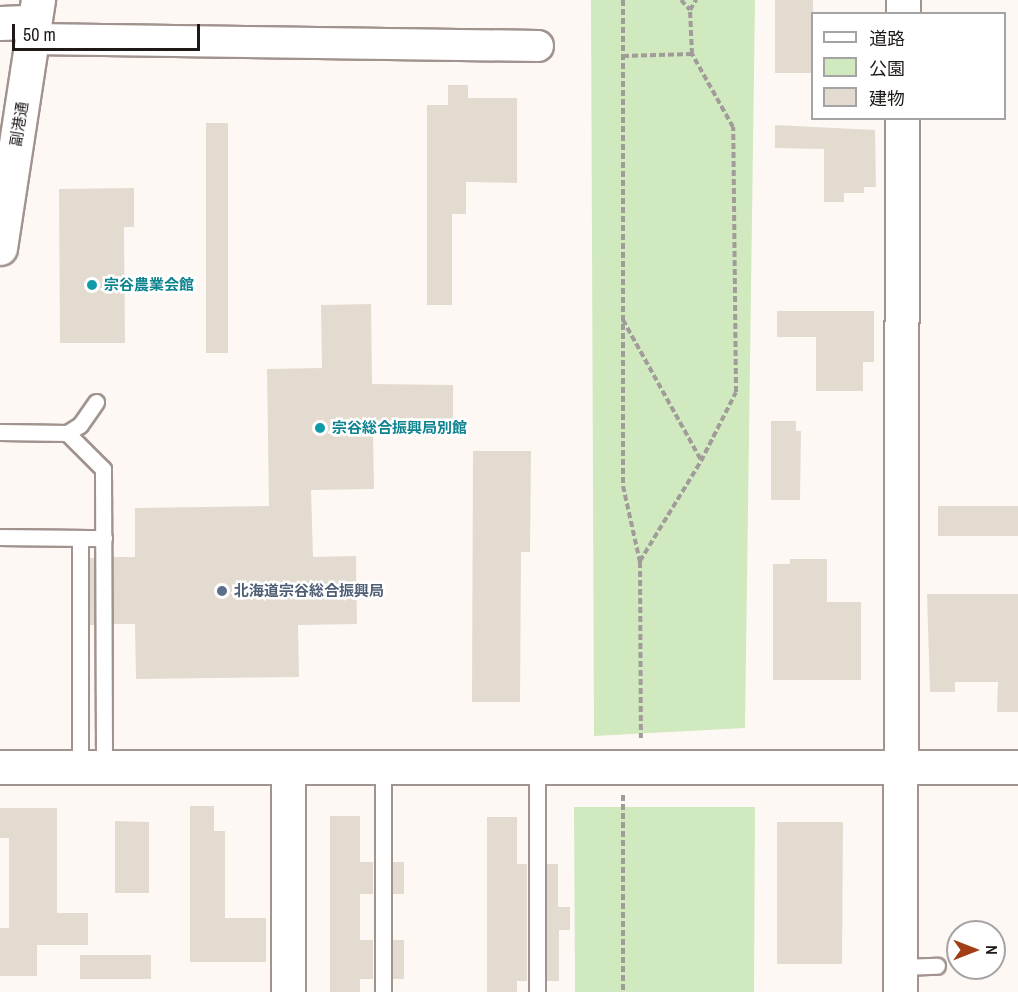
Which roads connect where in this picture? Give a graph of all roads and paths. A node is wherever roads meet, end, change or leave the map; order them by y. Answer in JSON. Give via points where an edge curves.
{"nodes":[{"id":1,"x":622,"y":0,"type":"edge"},
{"id":2,"x":681,"y":0,"type":"edge"},
{"id":3,"x":696,"y":0,"type":"edge"},
{"id":4,"x":690,"y":10,"type":"junction"},
{"id":5,"x":35,"y":20,"type":"edge"},
{"id":6,"x":0,"y":23,"type":"edge"},
{"id":7,"x":538,"y":46,"type":"dead end"},
{"id":8,"x":692,"y":54,"type":"junction"},
{"id":9,"x":622,"y":56,"type":"junction"},
{"id":10,"x":902,"y":120,"type":"edge"},
{"id":11,"x":0,"y":248,"type":"edge"},
{"id":12,"x":622,"y":319,"type":"junction"},
{"id":13,"x":96,"y":402,"type":"dead end"},
{"id":14,"x":0,"y":432,"type":"edge"},
{"id":15,"x":68,"y":433,"type":"junction"},
{"id":16,"x":701,"y":461,"type":"junction"},
{"id":17,"x":0,"y":537,"type":"edge"},
{"id":18,"x":80,"y":538,"type":"junction"},
{"id":19,"x":104,"y":538,"type":"junction"},
{"id":20,"x":640,"y":562,"type":"junction"},
{"id":21,"x":902,"y":766,"type":"junction"},
{"id":22,"x":0,"y":767,"type":"edge"},
{"id":23,"x":92,"y":767,"type":"junction"},
{"id":24,"x":288,"y":767,"type":"junction"},
{"id":25,"x":383,"y":767,"type":"junction"},
{"id":26,"x":537,"y":767,"type":"junction"},
{"id":27,"x":632,"y":767,"type":"junction"},
{"id":28,"x":1018,"y":767,"type":"edge"},
{"id":29,"x":936,"y":966,"type":"dead end"},
{"id":30,"x":900,"y":979,"type":"edge"},
{"id":31,"x":288,"y":992,"type":"edge"},
{"id":32,"x":383,"y":992,"type":"edge"},
{"id":33,"x":537,"y":992,"type":"edge"},
{"id":34,"x":623,"y":992,"type":"edge"}],
"edges":[{"from":1,"to":9,"type":"path"},
{"from":2,"to":4,"type":"path"},
{"from":3,"to":4,"type":"path"},
{"from":4,"to":8,"type":"path"},
{"from":5,"to":6,"type":"street"},
{"from":5,"to":7,"type":"street"},
{"from":5,"to":11,"type":"street","name":"副港通"},
{"from":8,"to":9,"type":"path"},
{"from":8,"to":16,"type":"path","via":[[733,127],[736,392]]},
{"from":9,"to":12,"type":"path"},
{"from":10,"to":21,"type":"street"},
{"from":12,"to":16,"type":"path"},
{"from":12,"to":20,"type":"path","via":[[622,486]]},
{"from":13,"to":15,"type":"lane"},
{"from":14,"to":15,"type":"lane"},
{"from":15,"to":19,"type":"lane","via":[[103,469]]},
{"from":16,"to":20,"type":"path"},
{"from":17,"to":18,"type":"lane"},
{"from":18,"to":19,"type":"lane"},
{"from":18,"to":23,"type":"lane"},
{"from":19,"to":23,"type":"lane"},
{"from":20,"to":27,"type":"path"},
{"from":21,"to":27,"type":"street"},
{"from":21,"to":28,"type":"street"},
{"from":21,"to":30,"type":"street"},
{"from":22,"to":23,"type":"street"},
{"from":23,"to":24,"type":"street"},
{"from":24,"to":25,"type":"street"},
{"from":24,"to":31,"type":"street"},
{"from":25,"to":26,"type":"street"},
{"from":25,"to":32,"type":"lane"},
{"from":26,"to":27,"type":"street"},
{"from":26,"to":33,"type":"lane"},
{"from":27,"to":34,"type":"path"},
{"from":29,"to":30,"type":"lane"}]}
